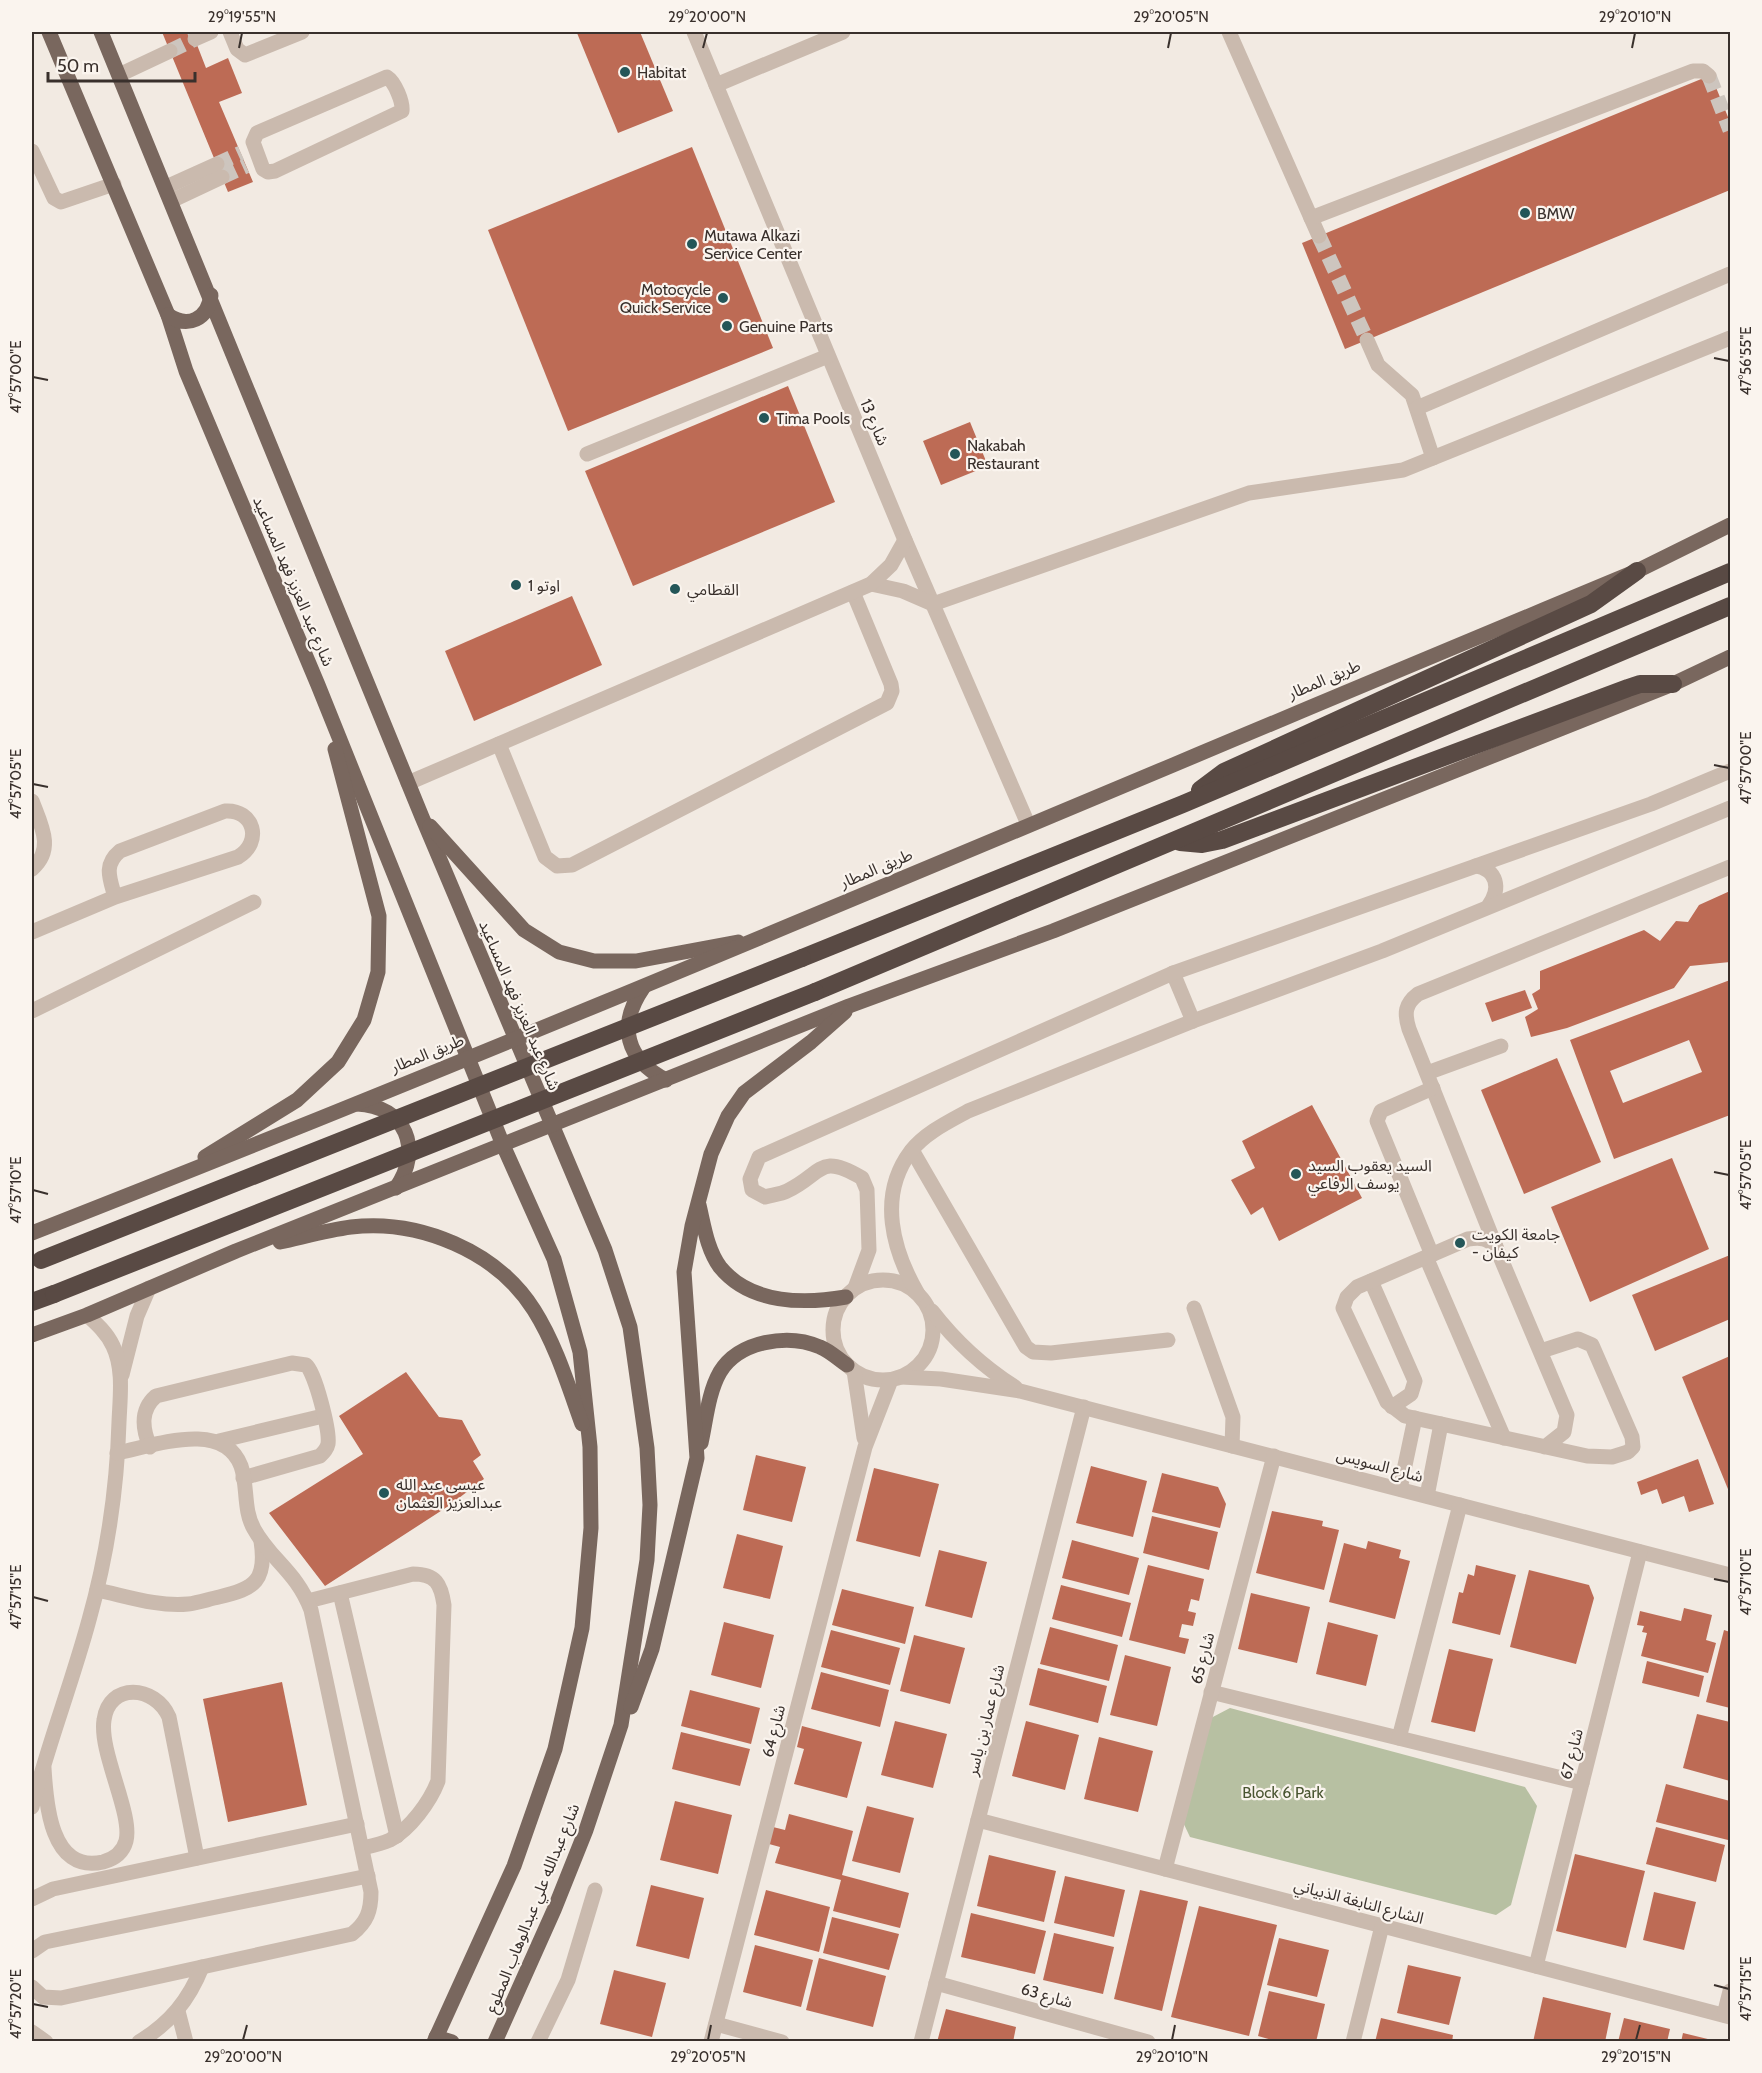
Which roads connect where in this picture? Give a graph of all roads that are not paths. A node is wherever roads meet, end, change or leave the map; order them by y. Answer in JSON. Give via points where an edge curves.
{"nodes":[{"id":1,"x":49,"y":32,"type":"edge"},
{"id":2,"x":101,"y":32,"type":"edge"},
{"id":3,"x":211,"y":32,"type":"edge"},
{"id":4,"x":230,"y":32,"type":"edge"},
{"id":5,"x":302,"y":32,"type":"edge"},
{"id":6,"x":694,"y":32,"type":"edge"},
{"id":7,"x":843,"y":32,"type":"edge"},
{"id":8,"x":1229,"y":32,"type":"edge"},
{"id":9,"x":195,"y":39,"type":"tunnel mouth"},
{"id":10,"x":170,"y":51,"type":"tunnel mouth"},
{"id":11,"x":119,"y":75,"type":"junction"},
{"id":12,"x":1709,"y":76,"type":"dead end"},
{"id":13,"x":716,"y":85,"type":"junction"},
{"id":14,"x":32,"y":151,"type":"edge"},
{"id":15,"x":250,"y":156,"type":"joint"},
{"id":16,"x":220,"y":171,"type":"tunnel mouth"},
{"id":17,"x":114,"y":184,"type":"junction"},
{"id":18,"x":169,"y":194,"type":"junction"},
{"id":19,"x":1311,"y":219,"type":"junction"},
{"id":20,"x":1319,"y":236,"type":"tunnel mouth"},
{"id":21,"x":1731,"y":274,"type":"edge"},
{"id":22,"x":211,"y":295,"type":"junction"},
{"id":23,"x":168,"y":315,"type":"junction"},
{"id":24,"x":1731,"y":338,"type":"edge"},
{"id":25,"x":1366,"y":340,"type":"tunnel mouth"},
{"id":26,"x":828,"y":356,"type":"junction"},
{"id":27,"x":1417,"y":408,"type":"junction"},
{"id":28,"x":587,"y":454,"type":"dead end"},
{"id":29,"x":1433,"y":458,"type":"junction"},
{"id":30,"x":1731,"y":525,"type":"edge"},
{"id":31,"x":905,"y":540,"type":"junction"},
{"id":32,"x":1637,"y":571,"type":"junction"},
{"id":33,"x":1731,"y":572,"type":"edge"},
{"id":34,"x":872,"y":584,"type":"junction"},
{"id":35,"x":853,"y":592,"type":"junction"},
{"id":36,"x":933,"y":604,"type":"junction"},
{"id":37,"x":1731,"y":606,"type":"edge"},
{"id":38,"x":1731,"y":657,"type":"edge"},
{"id":39,"x":1672,"y":684,"type":"junction"},
{"id":40,"x":318,"y":685,"type":"junction"},
{"id":41,"x":499,"y":744,"type":"junction"},
{"id":42,"x":1731,"y":771,"type":"edge"},
{"id":43,"x":408,"y":783,"type":"junction"},
{"id":44,"x":32,"y":801,"type":"edge"},
{"id":45,"x":1183,"y":804,"type":"junction"},
{"id":46,"x":1731,"y":808,"type":"edge"},
{"id":47,"x":422,"y":818,"type":"junction"},
{"id":48,"x":1028,"y":824,"type":"junction"},
{"id":49,"x":1175,"y":842,"type":"junction"},
{"id":50,"x":1476,"y":866,"type":"junction"},
{"id":51,"x":1731,"y":867,"type":"edge"},
{"id":52,"x":32,"y":869,"type":"edge"},
{"id":53,"x":115,"y":897,"type":"junction"},
{"id":54,"x":254,"y":902,"type":"dead end"},
{"id":55,"x":1489,"y":905,"type":"junction"},
{"id":56,"x":32,"y":932,"type":"edge"},
{"id":57,"x":770,"y":935,"type":"junction"},
{"id":58,"x":1173,"y":973,"type":"junction"},
{"id":59,"x":643,"y":988,"type":"junction"},
{"id":60,"x":849,"y":1006,"type":"junction"},
{"id":61,"x":32,"y":1011,"type":"edge"},
{"id":62,"x":1193,"y":1021,"type":"junction"},
{"id":63,"x":516,"y":1038,"type":"junction"},
{"id":64,"x":1501,"y":1046,"type":"dead end"},
{"id":65,"x":467,"y":1058,"type":"junction"},
{"id":66,"x":1427,"y":1073,"type":"junction"},
{"id":67,"x":666,"y":1080,"type":"junction"},
{"id":68,"x":1433,"y":1088,"type":"junction"},
{"id":69,"x":355,"y":1104,"type":"junction"},
{"id":70,"x":551,"y":1125,"type":"junction"},
{"id":71,"x":503,"y":1145,"type":"junction"},
{"id":72,"x":912,"y":1150,"type":"junction"},
{"id":73,"x":170,"y":1179,"type":"junction"},
{"id":74,"x":396,"y":1188,"type":"junction"},
{"id":75,"x":698,"y":1201,"type":"junction"},
{"id":76,"x":32,"y":1233,"type":"edge"},
{"id":77,"x":1496,"y":1247,"type":"junction"},
{"id":78,"x":236,"y":1251,"type":"junction"},
{"id":79,"x":1429,"y":1256,"type":"junction"},
{"id":80,"x":36,"y":1262,"type":"edge"},
{"id":81,"x":1371,"y":1281,"type":"junction"},
{"id":82,"x":149,"y":1288,"type":"junction"},
{"id":83,"x":850,"y":1292,"type":"junction"},
{"id":84,"x":921,"y":1297,"type":"junction"},
{"id":85,"x":32,"y":1302,"type":"edge"},
{"id":86,"x":1194,"y":1308,"type":"dead end"},
{"id":87,"x":87,"y":1315,"type":"junction"},
{"id":88,"x":32,"y":1335,"type":"edge"},
{"id":89,"x":1168,"y":1340,"type":"dead end"},
{"id":90,"x":1541,"y":1351,"type":"junction"},
{"id":91,"x":850,"y":1368,"type":"junction"},
{"id":92,"x":896,"y":1378,"type":"junction"},
{"id":93,"x":120,"y":1380,"type":"junction"},
{"id":94,"x":1020,"y":1391,"type":"junction"},
{"id":95,"x":1084,"y":1407,"type":"junction"},
{"id":96,"x":1392,"y":1407,"type":"junction"},
{"id":97,"x":323,"y":1416,"type":"junction"},
{"id":98,"x":1415,"y":1418,"type":"junction"},
{"id":99,"x":1442,"y":1424,"type":"junction"},
{"id":100,"x":1504,"y":1438,"type":"junction"},
{"id":101,"x":219,"y":1441,"type":"junction"},
{"id":102,"x":1232,"y":1446,"type":"junction"},
{"id":103,"x":150,"y":1447,"type":"junction"},
{"id":104,"x":590,"y":1447,"type":"junction"},
{"id":105,"x":865,"y":1447,"type":"junction"},
{"id":106,"x":1545,"y":1447,"type":"junction"},
{"id":107,"x":117,"y":1453,"type":"junction"},
{"id":108,"x":1274,"y":1456,"type":"junction"},
{"id":109,"x":698,"y":1458,"type":"junction"},
{"id":110,"x":243,"y":1478,"type":"junction"},
{"id":111,"x":1400,"y":1489,"type":"junction"},
{"id":112,"x":1427,"y":1496,"type":"junction"},
{"id":113,"x":1460,"y":1505,"type":"junction"},
{"id":114,"x":261,"y":1541,"type":"junction"},
{"id":115,"x":1640,"y":1552,"type":"junction"},
{"id":116,"x":1731,"y":1575,"type":"edge"},
{"id":117,"x":97,"y":1590,"type":"junction"},
{"id":118,"x":340,"y":1593,"type":"junction"},
{"id":119,"x":308,"y":1601,"type":"junction"},
{"id":120,"x":1212,"y":1692,"type":"junction"},
{"id":121,"x":621,"y":1725,"type":"junction"},
{"id":122,"x":1399,"y":1738,"type":"junction"},
{"id":123,"x":44,"y":1768,"type":"junction"},
{"id":124,"x":1582,"y":1783,"type":"junction"},
{"id":125,"x":32,"y":1807,"type":"edge"},
{"id":126,"x":978,"y":1820,"type":"junction"},
{"id":127,"x":357,"y":1824,"type":"junction"},
{"id":128,"x":397,"y":1836,"type":"junction"},
{"id":129,"x":362,"y":1848,"type":"junction"},
{"id":130,"x":197,"y":1858,"type":"junction"},
{"id":131,"x":1165,"y":1869,"type":"junction"},
{"id":132,"x":368,"y":1876,"type":"junction"},
{"id":133,"x":595,"y":1890,"type":"dead end"},
{"id":134,"x":32,"y":1899,"type":"edge"},
{"id":135,"x":1382,"y":1926,"type":"junction"},
{"id":136,"x":32,"y":1951,"type":"edge"},
{"id":137,"x":1536,"y":1966,"type":"junction"},
{"id":138,"x":202,"y":1967,"type":"junction"},
{"id":139,"x":936,"y":1983,"type":"junction"},
{"id":140,"x":32,"y":1987,"type":"edge"},
{"id":141,"x":1731,"y":1991,"type":"edge"},
{"id":142,"x":178,"y":2011,"type":"junction"},
{"id":143,"x":1728,"y":2016,"type":"edge"},
{"id":144,"x":716,"y":2024,"type":"junction"},
{"id":145,"x":32,"y":2031,"type":"edge"},
{"id":146,"x":1124,"y":2038,"type":"edge"},
{"id":147,"x":432,"y":2040,"type":"edge"},
{"id":148,"x":46,"y":2042,"type":"edge"},
{"id":149,"x":139,"y":2042,"type":"edge"},
{"id":150,"x":186,"y":2042,"type":"edge"},
{"id":151,"x":452,"y":2042,"type":"edge"},
{"id":152,"x":495,"y":2042,"type":"edge"},
{"id":153,"x":538,"y":2042,"type":"edge"},
{"id":154,"x":711,"y":2042,"type":"edge"},
{"id":155,"x":782,"y":2042,"type":"edge"},
{"id":156,"x":921,"y":2042,"type":"edge"},
{"id":157,"x":1148,"y":2042,"type":"edge"},
{"id":158,"x":1353,"y":2042,"type":"edge"}],
"edges":[{"from":1,"to":17,"type":"main road","name":"شارع عبد العزيز فهد المساعيد"},
{"from":2,"to":11,"type":"main road","name":"شارع عبد العزيز فهد المساعيد"},
{"from":3,"to":9,"type":"street"},
{"from":4,"to":5,"type":"street","via":[[239,52],[245,55]]},
{"from":6,"to":13,"type":"street","name":"شارع 13"},
{"from":7,"to":13,"type":"street"},
{"from":8,"to":19,"type":"street"},
{"from":10,"to":11,"type":"street"},
{"from":11,"to":18,"type":"main road","name":"شارع عبد العزيز فهد المساعيد"},
{"from":12,"to":19,"type":"street","via":[[1693,71]]},
{"from":13,"to":26,"type":"street","name":"شارع 13"},
{"from":14,"to":17,"type":"street","via":[[54,198],[61,201]]},
{"from":15,"to":15,"type":"street","via":[[266,171],[275,171],[400,112],[403,106],[387,77],[257,133],[252,139]]},
{"from":16,"to":18,"type":"street"},
{"from":17,"to":23,"type":"main road","name":"شارع عبد العزيز فهد المساعيد"},
{"from":18,"to":22,"type":"main road","name":"شارع عبد العزيز فهد المساعيد"},
{"from":19,"to":20,"type":"street"},
{"from":21,"to":27,"type":"street"},
{"from":22,"to":23,"type":"main road","via":[[204,314],[196,320],[176,321]]},
{"from":22,"to":43,"type":"main road","name":"شارع عبد العزيز فهد المساعيد"},
{"from":23,"to":40,"type":"main road","name":"شارع عبد العزيز فهد المساعيد","via":[[186,371]]},
{"from":24,"to":29,"type":"street"},
{"from":25,"to":27,"type":"street","via":[[1378,365],[1404,386]]},
{"from":26,"to":28,"type":"street"},
{"from":26,"to":31,"type":"street","name":"شارع 13"},
{"from":27,"to":29,"type":"street"},
{"from":29,"to":36,"type":"street","via":[[1403,470],[1249,493]]},
{"from":30,"to":32,"type":"main road","name":"طريق المطار"},
{"from":31,"to":34,"type":"street","via":[[891,565]]},
{"from":31,"to":36,"type":"street","name":"شارع 13"},
{"from":32,"to":45,"type":"highway","via":[[1591,604],[1224,772]]},
{"from":32,"to":48,"type":"main road","name":"طريق المطار"},
{"from":33,"to":45,"type":"highway"},
{"from":34,"to":35,"type":"street"},
{"from":34,"to":36,"type":"street","via":[[903,591]]},
{"from":35,"to":41,"type":"street"},
{"from":35,"to":41,"type":"street","via":[[891,684],[887,703],[572,865],[557,866],[545,857]]},
{"from":36,"to":48,"type":"street","name":"شارع 13"},
{"from":37,"to":49,"type":"highway"},
{"from":38,"to":39,"type":"main road"},
{"from":39,"to":49,"type":"highway","via":[[1628,688],[1222,840],[1202,844]]},
{"from":39,"to":60,"type":"main road","via":[[1053,931]]},
{"from":40,"to":65,"type":"main road","name":"شارع عبد العزيز فهد المساعيد"},
{"from":40,"to":73,"type":"main road","via":[[379,916],[378,972],[364,1020],[338,1062],[297,1100]]},
{"from":41,"to":43,"type":"street"},
{"from":42,"to":50,"type":"street"},
{"from":43,"to":47,"type":"main road","name":"شارع عبد العزيز فهد المساعيد"},
{"from":44,"to":52,"type":"street","via":[[46,836],[39,863]]},
{"from":45,"to":80,"type":"highway","bridge":true},
{"from":46,"to":55,"type":"street"},
{"from":47,"to":57,"type":"main road","via":[[524,930],[559,952],[594,962],[636,961]]},
{"from":47,"to":63,"type":"main road","name":"شارع عبد العزيز فهد المساعيد"},
{"from":48,"to":57,"type":"main road","name":"طريق المطار"},
{"from":49,"to":85,"type":"highway","bridge":true,"via":[[815,992]]},
{"from":50,"to":55,"type":"street","via":[[1496,880],[1497,889]]},
{"from":50,"to":58,"type":"street"},
{"from":51,"to":66,"type":"street","via":[[1418,994],[1410,1000],[1406,1015]]},
{"from":53,"to":53,"type":"street","via":[[238,857],[253,840],[252,824],[241,813],[225,811],[120,851],[108,870]]},
{"from":53,"to":56,"type":"street"},
{"from":54,"to":61,"type":"street"},
{"from":55,"to":62,"type":"street","via":[[1382,951]]},
{"from":57,"to":59,"type":"main road","name":"طريق المطار"},
{"from":58,"to":62,"type":"street"},
{"from":58,"to":83,"type":"street","via":[[759,1157],[750,1179],[752,1190],[765,1197],[788,1191],[819,1167],[837,1165],[862,1178],[867,1190],[869,1250]]},
{"from":59,"to":63,"type":"main road","name":"طريق المطار"},
{"from":59,"to":67,"type":"main road","via":[[633,1003],[629,1040],[637,1057]]},
{"from":60,"to":67,"type":"main road"},
{"from":60,"to":75,"type":"main road","via":[[737,1102],[711,1154]]},
{"from":62,"to":72,"type":"street","via":[[968,1111],[936,1129]]},
{"from":63,"to":65,"type":"main road","name":"طريق المطار"},
{"from":63,"to":70,"type":"main road","name":"شارع عبد العزيز فهد المساعيد"},
{"from":64,"to":66,"type":"street"},
{"from":65,"to":69,"type":"main road","name":"طريق المطار"},
{"from":65,"to":71,"type":"main road","name":"شارع عبد العزيز فهد المساعيد"},
{"from":66,"to":68,"type":"street"},
{"from":67,"to":70,"type":"main road"},
{"from":68,"to":77,"type":"street"},
{"from":68,"to":79,"type":"street","via":[[1381,1110],[1377,1121]]},
{"from":69,"to":73,"type":"main road","name":"طريق المطار"},
{"from":69,"to":74,"type":"main road","via":[[372,1105],[401,1124],[410,1157],[406,1174]]},
{"from":70,"to":71,"type":"main road"},
{"from":70,"to":121,"type":"main road","name":"شارع عبدالله علي عبدالوهاب المطوع","via":[[624,1303],[647,1448],[647,1560]]},
{"from":71,"to":74,"type":"main road"},
{"from":71,"to":104,"type":"main road","name":"شارع عبدالله علي عبدالوهاب المطوع","via":[[557,1269],[580,1352]]},
{"from":72,"to":84,"type":"street","via":[[896,1176],[891,1206],[895,1243],[904,1270]]},
{"from":72,"to":89,"type":"street","via":[[1026,1347],[1033,1352],[1051,1353]]},
{"from":73,"to":76,"type":"main road","name":"طريق المطار"},
{"from":74,"to":78,"type":"main road"},
{"from":75,"to":83,"type":"main road","via":[[720,1266],[747,1288],[780,1299],[813,1302]]},
{"from":75,"to":109,"type":"main road","via":[[684,1272]]},
{"from":77,"to":79,"type":"street","via":[[1478,1238]]},
{"from":77,"to":90,"type":"street"},
{"from":78,"to":82,"type":"main road"},
{"from":78,"to":104,"type":"main road","via":[[352,1227],[395,1226],[431,1234],[472,1252],[510,1280],[534,1309],[557,1354]]},
{"from":79,"to":81,"type":"street"},
{"from":79,"to":100,"type":"street"},
{"from":81,"to":96,"type":"street","via":[[1415,1380],[1410,1395]]},
{"from":81,"to":96,"type":"street","via":[[1357,1287],[1343,1308]]},
{"from":82,"to":87,"type":"main road"},
{"from":82,"to":93,"type":"street","via":[[137,1316]]},
{"from":83,"to":84,"type":"street","via":[[881,1280],[895,1281]]},
{"from":83,"to":91,"type":"street","via":[[836,1313],[833,1331],[837,1349]]},
{"from":84,"to":92,"type":"street","via":[[931,1317],[931,1344],[922,1361]]},
{"from":84,"to":94,"type":"street","name":"شارع السويس","via":[[951,1335],[983,1366]]},
{"from":86,"to":102,"type":"street","via":[[1233,1417]]},
{"from":87,"to":88,"type":"main road"},
{"from":87,"to":93,"type":"street","via":[[103,1329],[113,1346]]},
{"from":90,"to":106,"type":"street","via":[[1568,1421],[1564,1432]]},
{"from":90,"to":106,"type":"street","via":[[1578,1339],[1592,1345],[1634,1442],[1628,1452],[1612,1457]]},
{"from":91,"to":92,"type":"street","via":[[872,1379]]},
{"from":91,"to":105,"type":"street","name":"شارع 64","via":[[864,1422]]},
{"from":91,"to":109,"type":"main road","via":[[820,1347],[796,1341],[762,1343],[732,1358],[713,1388]]},
{"from":92,"to":94,"type":"street","name":"شارع السويس","via":[[941,1379]]},
{"from":92,"to":105,"type":"street","name":"شارع 64"},
{"from":93,"to":107,"type":"street"},
{"from":94,"to":95,"type":"street","name":"شارع السويس"},
{"from":95,"to":102,"type":"street","name":"شارع السويس"},
{"from":95,"to":126,"type":"street","name":"شارع عمار بن ياسر"},
{"from":96,"to":98,"type":"street","via":[[1399,1414]]},
{"from":97,"to":101,"type":"street"},
{"from":97,"to":103,"type":"street","via":[[309,1367],[292,1363],[156,1395],[148,1403],[143,1419]]},
{"from":97,"to":110,"type":"street","via":[[328,1444],[320,1456]]},
{"from":98,"to":99,"type":"street"},
{"from":98,"to":111,"type":"street"},
{"from":99,"to":100,"type":"street"},
{"from":99,"to":112,"type":"street"},
{"from":100,"to":106,"type":"street"},
{"from":101,"to":103,"type":"street","via":[[202,1437]]},
{"from":101,"to":110,"type":"street","via":[[230,1449],[241,1466]]},
{"from":102,"to":108,"type":"street","name":"شارع السويس"},
{"from":103,"to":107,"type":"street"},
{"from":104,"to":147,"type":"main road","name":"شارع عبدالله علي عبدالوهاب المطوع","via":[[591,1528],[582,1628],[555,1749],[514,1866]]},
{"from":105,"to":144,"type":"street","name":"شارع 64"},
{"from":107,"to":117,"type":"street"},
{"from":108,"to":111,"type":"street","name":"شارع السويس"},
{"from":108,"to":120,"type":"street","name":"شارع 65"},
{"from":109,"to":121,"type":"main road","via":[[652,1648]]},
{"from":110,"to":114,"type":"street","via":[[252,1526]]},
{"from":111,"to":112,"type":"street","name":"شارع السويس"},
{"from":112,"to":113,"type":"street","name":"شارع السويس"},
{"from":113,"to":115,"type":"street","name":"شارع السويس"},
{"from":113,"to":122,"type":"street"},
{"from":114,"to":117,"type":"street","via":[[258,1578],[245,1591],[187,1605]]},
{"from":114,"to":119,"type":"street","via":[[285,1565]]},
{"from":115,"to":116,"type":"street","name":"شارع السويس"},
{"from":115,"to":124,"type":"street","name":"شارع 67"},
{"from":117,"to":123,"type":"street"},
{"from":118,"to":119,"type":"street"},
{"from":118,"to":128,"type":"street"},
{"from":118,"to":128,"type":"street","via":[[413,1574],[427,1574],[438,1582],[442,1592],[438,1781]]},
{"from":119,"to":127,"type":"street"},
{"from":120,"to":122,"type":"street"},
{"from":120,"to":131,"type":"street","name":"شارع 65"},
{"from":121,"to":152,"type":"main road","name":"شارع عبدالله علي عبدالوهاب المطوع","via":[[586,1830]]},
{"from":122,"to":124,"type":"street"},
{"from":123,"to":125,"type":"street"},
{"from":123,"to":130,"type":"street","via":[[48,1818],[64,1848],[72,1856],[94,1863],[116,1856],[127,1832],[104,1717],[122,1695],[151,1695],[159,1700],[169,1717]]},
{"from":124,"to":137,"type":"street","name":"شارع 67"},
{"from":126,"to":131,"type":"street","name":"الشارع النابغة الذبياني"},
{"from":126,"to":139,"type":"street","name":"شارع عمار بن ياسر"},
{"from":127,"to":129,"type":"street"},
{"from":127,"to":130,"type":"street"},
{"from":128,"to":129,"type":"street"},
{"from":129,"to":132,"type":"street"},
{"from":130,"to":134,"type":"street","via":[[53,1889]]},
{"from":131,"to":135,"type":"street","name":"الشارع النابغة الذبياني"},
{"from":132,"to":136,"type":"street","via":[[45,1942]]},
{"from":132,"to":138,"type":"street","via":[[369,1912],[352,1934]]},
{"from":133,"to":153,"type":"street","via":[[568,1980]]},
{"from":135,"to":137,"type":"street","name":"الشارع النابغة الذبياني"},
{"from":135,"to":158,"type":"street"},
{"from":137,"to":143,"type":"street","name":"الشارع النابغة الذبياني"},
{"from":138,"to":140,"type":"street","via":[[61,1998],[43,1996]]},
{"from":138,"to":142,"type":"street"},
{"from":139,"to":146,"type":"street","name":"شارع 63"},
{"from":139,"to":156,"type":"street","name":"شارع عمار بن ياسر"},
{"from":141,"to":143,"type":"street"},
{"from":142,"to":149,"type":"street"},
{"from":142,"to":150,"type":"street"},
{"from":144,"to":154,"type":"street","name":"شارع 64"},
{"from":144,"to":155,"type":"street"},
{"from":145,"to":148,"type":"street"},
{"from":146,"to":157,"type":"street","name":"شارع 63"},
{"from":147,"to":151,"type":"main road"}]}
